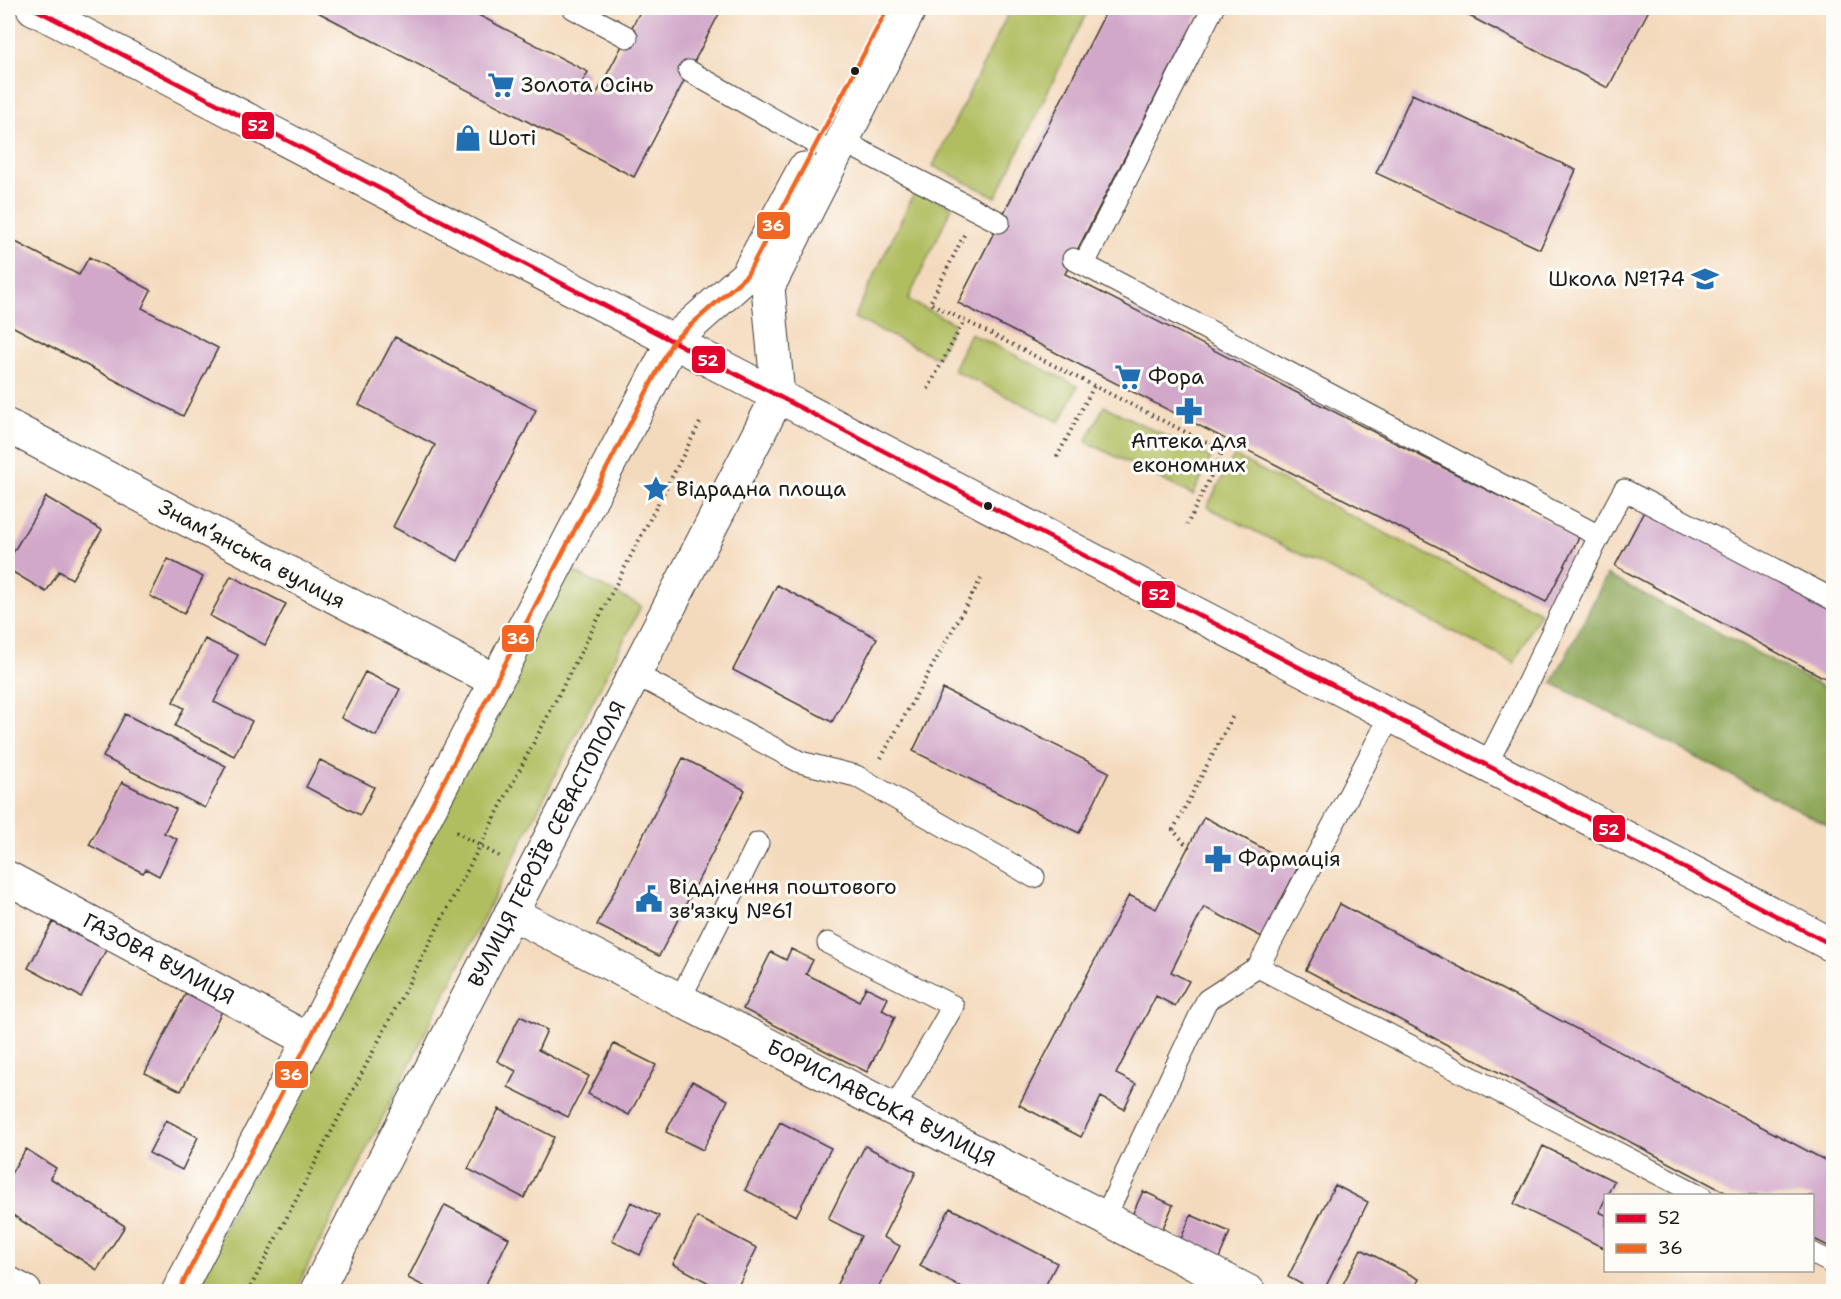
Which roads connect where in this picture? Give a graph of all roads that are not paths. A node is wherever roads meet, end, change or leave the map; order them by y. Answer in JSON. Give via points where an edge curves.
{"nodes":[{"id":1,"x":33,"y":8,"type":"edge"},
{"id":2,"x":573,"y":8,"type":"edge"},
{"id":3,"x":888,"y":8,"type":"edge"},
{"id":4,"x":910,"y":8,"type":"edge"},
{"id":5,"x":1213,"y":8,"type":"edge"},
{"id":6,"x":599,"y":14,"type":"edge"},
{"id":7,"x":627,"y":37,"type":"dead end"},
{"id":8,"x":689,"y":71,"type":"dead end"},
{"id":9,"x":830,"y":143,"type":"junction"},
{"id":10,"x":999,"y":222,"type":"dead end"},
{"id":11,"x":673,"y":342,"type":"junction"},
{"id":12,"x":778,"y":396,"type":"junction"},
{"id":13,"x":8,"y":426,"type":"edge"},
{"id":14,"x":1599,"y":536,"type":"junction"},
{"id":15,"x":1833,"y":600,"type":"edge"},
{"id":16,"x":635,"y":674,"type":"junction"},
{"id":17,"x":496,"y":681,"type":"junction"},
{"id":18,"x":1391,"y":715,"type":"junction"},
{"id":19,"x":1486,"y":765,"type":"junction"},
{"id":20,"x":758,"y":843,"type":"dead end"},
{"id":21,"x":1034,"y":877,"type":"dead end"},
{"id":22,"x":8,"y":878,"type":"edge"},
{"id":23,"x":511,"y":913,"type":"junction"},
{"id":24,"x":828,"y":943,"type":"dead end"},
{"id":25,"x":1833,"y":946,"type":"edge"},
{"id":26,"x":1258,"y":967,"type":"junction"},
{"id":27,"x":680,"y":999,"type":"junction"},
{"id":28,"x":309,"y":1040,"type":"junction"},
{"id":29,"x":894,"y":1109,"type":"junction"},
{"id":30,"x":1697,"y":1194,"type":"edge"},
{"id":31,"x":1105,"y":1217,"type":"junction"},
{"id":32,"x":1814,"y":1254,"type":"edge"},
{"id":33,"x":1833,"y":1264,"type":"edge"},
{"id":34,"x":8,"y":1283,"type":"edge"},
{"id":35,"x":25,"y":1292,"type":"edge"},
{"id":36,"x":178,"y":1292,"type":"edge"},
{"id":37,"x":316,"y":1292,"type":"edge"},
{"id":38,"x":1249,"y":1292,"type":"edge"}],
"edges":[{"from":1,"to":11,"type":"street"},
{"from":2,"to":6,"type":"lane"},
{"from":3,"to":9,"type":"street"},
{"from":4,"to":9,"type":"street"},
{"from":5,"to":14,"type":"lane","via":[[1079,262]]},
{"from":6,"to":7,"type":"lane"},
{"from":8,"to":9,"type":"lane"},
{"from":9,"to":10,"type":"lane"},
{"from":9,"to":11,"type":"street","via":[[747,275]]},
{"from":9,"to":12,"type":"street","via":[[768,287]]},
{"from":11,"to":12,"type":"street"},
{"from":11,"to":17,"type":"street"},
{"from":12,"to":16,"type":"street","name":"ВУЛИЦЯ ГЕРОЇВ СЕВАСТОПОЛЯ"},
{"from":12,"to":18,"type":"street"},
{"from":13,"to":17,"type":"street","name":"Знамʼянська вулиця"},
{"from":14,"to":15,"type":"lane","via":[[1624,490]]},
{"from":14,"to":19,"type":"lane"},
{"from":16,"to":21,"type":"lane","via":[[800,762],[856,776]]},
{"from":16,"to":23,"type":"street","name":"ВУЛИЦЯ ГЕРОЇВ СЕВАСТОПОЛЯ"},
{"from":17,"to":28,"type":"street"},
{"from":18,"to":19,"type":"street"},
{"from":18,"to":26,"type":"lane"},
{"from":19,"to":25,"type":"street"},
{"from":20,"to":27,"type":"lane"},
{"from":22,"to":28,"type":"street","name":"ГАЗОВА ВУЛИЦЯ"},
{"from":23,"to":27,"type":"street","name":"БОРИСЛАВСЬКА ВУЛИЦЯ"},
{"from":23,"to":37,"type":"street","name":"ВУЛИЦЯ ГЕРОЇВ СЕВАСТОПОЛЯ"},
{"from":24,"to":29,"type":"lane","via":[[953,1006]]},
{"from":26,"to":30,"type":"lane"},
{"from":26,"to":31,"type":"lane","via":[[1207,1000]]},
{"from":27,"to":29,"type":"street","name":"БОРИСЛАВСЬКА ВУЛИЦЯ"},
{"from":28,"to":36,"type":"street"},
{"from":29,"to":31,"type":"street","name":"БОРИСЛАВСЬКА ВУЛИЦЯ"},
{"from":31,"to":38,"type":"street","name":"БОРИСЛАВСЬКА ВУЛИЦЯ"},
{"from":32,"to":33,"type":"lane"},
{"from":34,"to":35,"type":"street"}]}
